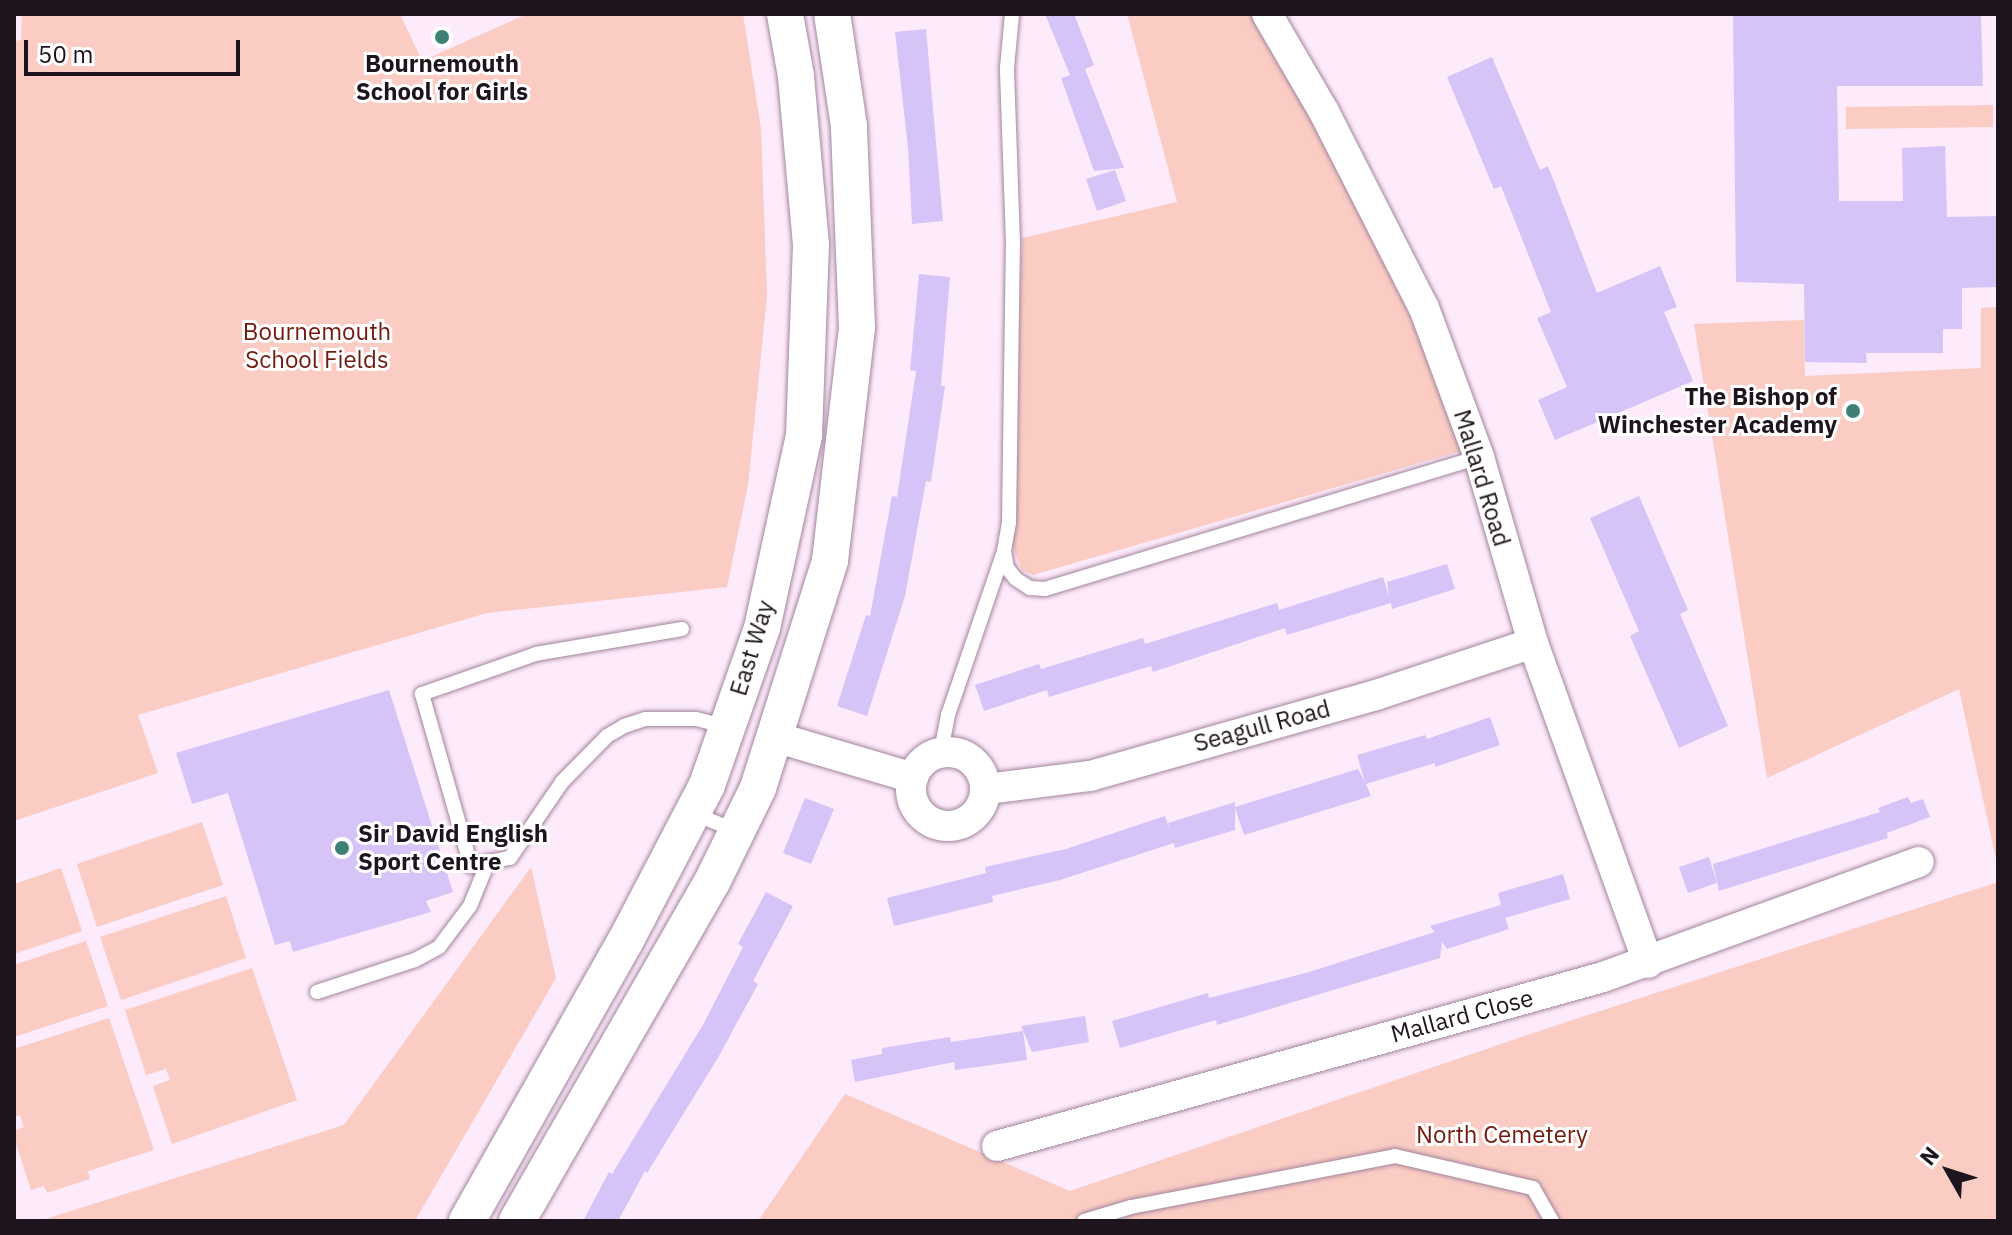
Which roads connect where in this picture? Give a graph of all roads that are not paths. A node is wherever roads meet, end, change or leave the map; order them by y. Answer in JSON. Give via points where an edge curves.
{"nodes":[{"id":1,"x":785,"y":14,"type":"edge"},
{"id":2,"x":832,"y":14,"type":"edge"},
{"id":3,"x":1012,"y":14,"type":"edge"},
{"id":4,"x":1267,"y":14,"type":"edge"},
{"id":5,"x":1479,"y":457,"type":"junction"},
{"id":6,"x":1004,"y":551,"type":"junction"},
{"id":7,"x":682,"y":629,"type":"dead end"},
{"id":8,"x":785,"y":634,"type":"junction"},
{"id":9,"x":1533,"y":643,"type":"junction"},
{"id":10,"x":727,"y":727,"type":"junction"},
{"id":11,"x":775,"y":737,"type":"junction"},
{"id":12,"x":941,"y":751,"type":"junction"},
{"id":13,"x":913,"y":778,"type":"junction"},
{"id":14,"x":987,"y":789,"type":"junction"},
{"id":15,"x":692,"y":812,"type":"junction"},
{"id":16,"x":737,"y":831,"type":"junction"},
{"id":17,"x":488,"y":862,"type":"junction"},
{"id":18,"x":1919,"y":862,"type":"dead end"},
{"id":19,"x":1648,"y":963,"type":"junction"},
{"id":20,"x":317,"y":992,"type":"dead end"},
{"id":21,"x":997,"y":1146,"type":"dead end"},
{"id":22,"x":467,"y":1221,"type":"edge"},
{"id":23,"x":517,"y":1221,"type":"edge"},
{"id":24,"x":1084,"y":1221,"type":"edge"},
{"id":25,"x":1552,"y":1221,"type":"edge"}],
"edges":[{"from":1,"to":8,"type":"street","name":"East Way","via":[[811,245],[804,435]]},
{"from":2,"to":8,"type":"street","name":"East Way","via":[[849,126],[857,328],[830,561]]},
{"from":3,"to":6,"type":"lane","via":[[1007,68],[1013,243],[1009,522]]},
{"from":4,"to":5,"type":"street","name":"Mallard Road","via":[[1324,112],[1424,308]]},
{"from":5,"to":6,"type":"lane","via":[[1045,589],[1016,579]]},
{"from":5,"to":9,"type":"street","name":"Mallard Road"},
{"from":6,"to":12,"type":"lane","via":[[948,715]]},
{"from":7,"to":17,"type":"lane","via":[[536,654],[422,694],[471,866]]},
{"from":8,"to":10,"type":"street","name":"East Way"},
{"from":8,"to":11,"type":"street","name":"East Way"},
{"from":9,"to":14,"type":"street","name":"Seagull Road","via":[[1376,695],[1090,776]]},
{"from":9,"to":19,"type":"street","name":"Mallard Road"},
{"from":10,"to":15,"type":"street","name":"East Way"},
{"from":10,"to":17,"type":"lane","via":[[696,719],[645,719],[607,736],[562,782],[510,858]]},
{"from":11,"to":13,"type":"street"},
{"from":11,"to":16,"type":"street","name":"East Way"},
{"from":12,"to":13,"type":"street","via":[[925,757]]},
{"from":12,"to":14,"type":"street","via":[[973,760]]},
{"from":13,"to":14,"type":"street","via":[[913,805],[922,819],[939,825],[959,825],[972,817]]},
{"from":15,"to":16,"type":"lane"},
{"from":15,"to":22,"type":"street","name":"East Way"},
{"from":16,"to":23,"type":"street","name":"East Way"},
{"from":17,"to":20,"type":"lane","via":[[470,906],[439,947]]},
{"from":18,"to":19,"type":"street","name":"Mallard Close"},
{"from":19,"to":21,"type":"street","name":"Mallard Close"},
{"from":24,"to":25,"type":"lane","via":[[1131,1207],[1395,1156],[1533,1188]]}]}
